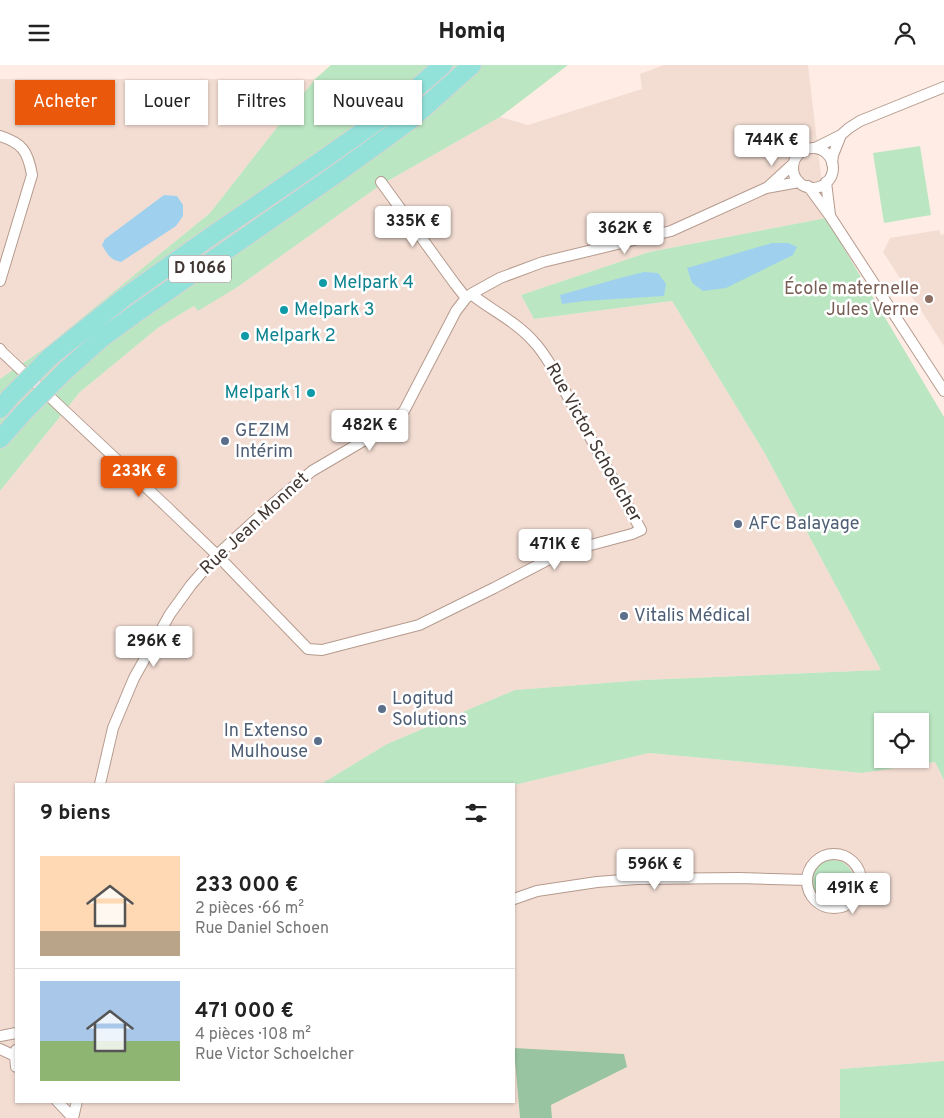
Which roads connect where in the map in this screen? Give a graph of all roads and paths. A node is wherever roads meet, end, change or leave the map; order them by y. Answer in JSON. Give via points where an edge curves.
{"nodes":[{"id":1,"x":431,"y":65,"type":"edge"},
{"id":2,"x":443,"y":65,"type":"edge"},
{"id":3,"x":472,"y":65,"type":"edge"},
{"id":4,"x":414,"y":80,"type":"edge"},
{"id":5,"x":422,"y":83,"type":"edge"},
{"id":6,"x":944,"y":87,"type":"edge"},
{"id":7,"x":372,"y":125,"type":"edge"},
{"id":8,"x":841,"y":135,"type":"junction"},
{"id":9,"x":0,"y":136,"type":"edge"},
{"id":10,"x":815,"y":148,"type":"junction"},
{"id":11,"x":793,"y":164,"type":"junction"},
{"id":12,"x":832,"y":164,"type":"junction"},
{"id":13,"x":381,"y":182,"type":"dead end"},
{"id":14,"x":826,"y":182,"type":"junction"},
{"id":15,"x":803,"y":184,"type":"junction"},
{"id":16,"x":766,"y":188,"type":"junction"},
{"id":17,"x":830,"y":217,"type":"junction"},
{"id":18,"x":0,"y":281,"type":"edge"},
{"id":19,"x":469,"y":296,"type":"junction"},
{"id":20,"x":0,"y":349,"type":"edge"},
{"id":21,"x":944,"y":391,"type":"edge"},
{"id":22,"x":5,"y":403,"type":"edge"},
{"id":23,"x":0,"y":439,"type":"edge"},
{"id":24,"x":217,"y":555,"type":"junction"},
{"id":25,"x":100,"y":783,"type":"edge"},
{"id":26,"x":806,"y":880,"type":"junction"},
{"id":27,"x":515,"y":899,"type":"edge"},
{"id":28,"x":15,"y":1033,"type":"edge"},
{"id":29,"x":0,"y":1036,"type":"edge"},
{"id":30,"x":0,"y":1049,"type":"edge"},
{"id":31,"x":15,"y":1056,"type":"edge"},
{"id":32,"x":59,"y":1103,"type":"edge"},
{"id":33,"x":77,"y":1103,"type":"edge"},
{"id":34,"x":73,"y":1118,"type":"edge"}],
"edges":[{"from":1,"to":4,"type":"highway"},
{"from":2,"to":5,"type":"highway","number":"D 1066"},
{"from":3,"to":23,"type":"highway","number":"D 1066","bridge":true,"via":[[408,122],[102,338],[65,371]]},
{"from":6,"to":8,"type":"street","via":[[860,121]]},
{"from":7,"to":22,"type":"highway","number":"D 1066","bridge":true,"via":[[125,297],[50,357]]},
{"from":8,"to":10,"type":"street"},
{"from":8,"to":12,"type":"street"},
{"from":9,"to":18,"type":"street","via":[[14,140],[24,149],[32,175]]},
{"from":10,"to":11,"type":"street","via":[[805,149]]},
{"from":10,"to":12,"type":"street","via":[[828,155]]},
{"from":11,"to":15,"type":"street","via":[[794,174]]},
{"from":11,"to":16,"type":"street","name":"Rue Jean Monnet"},
{"from":12,"to":14,"type":"street"},
{"from":13,"to":19,"type":"street","via":[[455,284]]},
{"from":14,"to":15,"type":"street","via":[[818,187]]},
{"from":14,"to":17,"type":"street"},
{"from":15,"to":16,"type":"street","name":"Rue Jean Monnet"},
{"from":15,"to":17,"type":"street"},
{"from":16,"to":19,"type":"street","name":"Rue Jean Monnet","via":[[671,231],[543,262],[500,278]]},
{"from":17,"to":21,"type":"street"},
{"from":19,"to":24,"type":"street","name":"Rue Jean Monnet","via":[[456,311],[404,411],[387,427],[312,471]]},
{"from":19,"to":24,"type":"street","name":"Rue Victor Schoelcher","via":[[512,322],[533,341],[550,364],[641,529],[560,553],[419,625],[322,650],[308,649]]},
{"from":20,"to":24,"type":"street"},
{"from":24,"to":25,"type":"street","name":"Rue Jean Monnet","via":[[170,614],[134,678],[113,729]]},
{"from":26,"to":26,"type":"street","via":[[811,896],[832,908],[847,905],[853,900],[858,894],[861,878],[848,857],[829,854],[813,863]]},
{"from":26,"to":27,"type":"street","via":[[636,879],[537,891]]},
{"from":28,"to":29,"type":"street"},
{"from":30,"to":31,"type":"street"},
{"from":32,"to":34,"type":"street"},
{"from":33,"to":34,"type":"street"}]}
